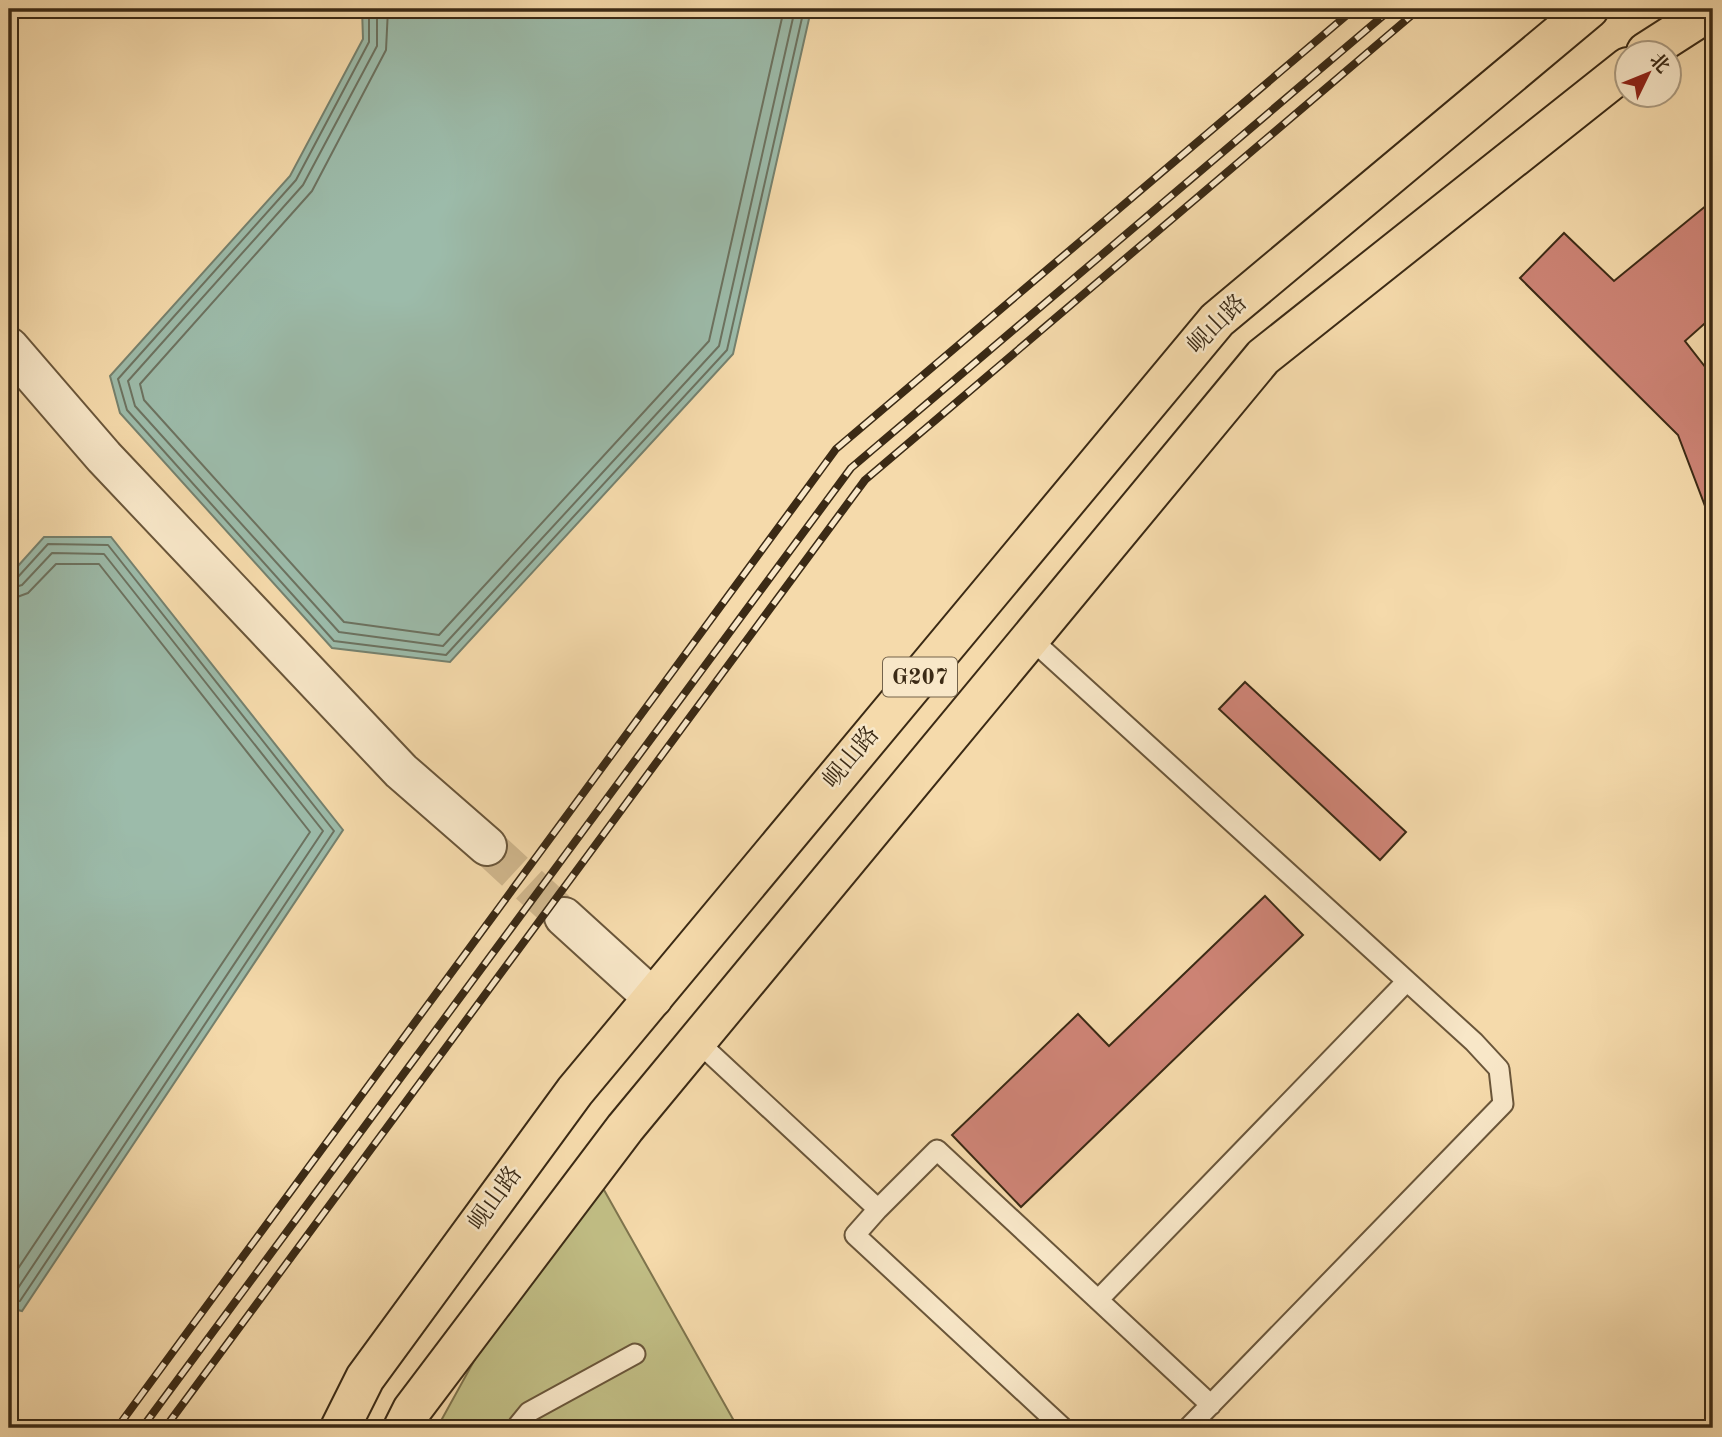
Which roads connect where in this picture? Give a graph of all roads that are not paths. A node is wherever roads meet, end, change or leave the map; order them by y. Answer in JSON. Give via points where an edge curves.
{"nodes":[{"id":1,"x":1589,"y":9,"type":"edge"},
{"id":2,"x":1713,"y":9,"type":"edge"},
{"id":3,"x":1668,"y":38,"type":"edge"},
{"id":4,"x":1614,"y":78,"type":"edge"},
{"id":5,"x":9,"y":347,"type":"edge"},
{"id":6,"x":1030,"y":638,"type":"junction"},
{"id":7,"x":487,"y":846,"type":"tunnel mouth"},
{"id":8,"x":564,"y":917,"type":"tunnel mouth"},
{"id":9,"x":1407,"y":981,"type":"junction"},
{"id":10,"x":653,"y":998,"type":"junction"},
{"id":11,"x":697,"y":1041,"type":"junction"},
{"id":12,"x":878,"y":1209,"type":"junction"},
{"id":13,"x":1098,"y":1300,"type":"junction"},
{"id":14,"x":635,"y":1354,"type":"dead end"},
{"id":15,"x":1211,"y":1405,"type":"junction"},
{"id":16,"x":340,"y":1428,"type":"edge"},
{"id":17,"x":403,"y":1428,"type":"edge"},
{"id":18,"x":516,"y":1428,"type":"edge"},
{"id":19,"x":1063,"y":1428,"type":"edge"},
{"id":20,"x":1188,"y":1428,"type":"edge"}],
"edges":[{"from":1,"to":10,"type":"highway","name":"岘山路","number":"G207","via":[[1217,320]]},
{"from":2,"to":3,"type":"highway"},
{"from":4,"to":6,"type":"highway","number":"G207","via":[[1262,357]]},
{"from":5,"to":7,"type":"street","via":[[104,457],[401,771]]},
{"from":6,"to":9,"type":"lane"},
{"from":6,"to":11,"type":"highway","number":"G207"},
{"from":8,"to":10,"type":"street"},
{"from":9,"to":13,"type":"lane"},
{"from":9,"to":15,"type":"lane","via":[[1499,1069],[1503,1104]]},
{"from":10,"to":16,"type":"highway","name":"岘山路","number":"G207","via":[[575,1091],[365,1378]]},
{"from":11,"to":12,"type":"lane"},
{"from":11,"to":17,"type":"highway","number":"G207","via":[[625,1128]]},
{"from":12,"to":13,"type":"lane","via":[[937,1150]]},
{"from":12,"to":19,"type":"lane","via":[[855,1235]]},
{"from":13,"to":15,"type":"lane"},
{"from":14,"to":18,"type":"lane","via":[[529,1412]]},
{"from":15,"to":20,"type":"lane"}]}
